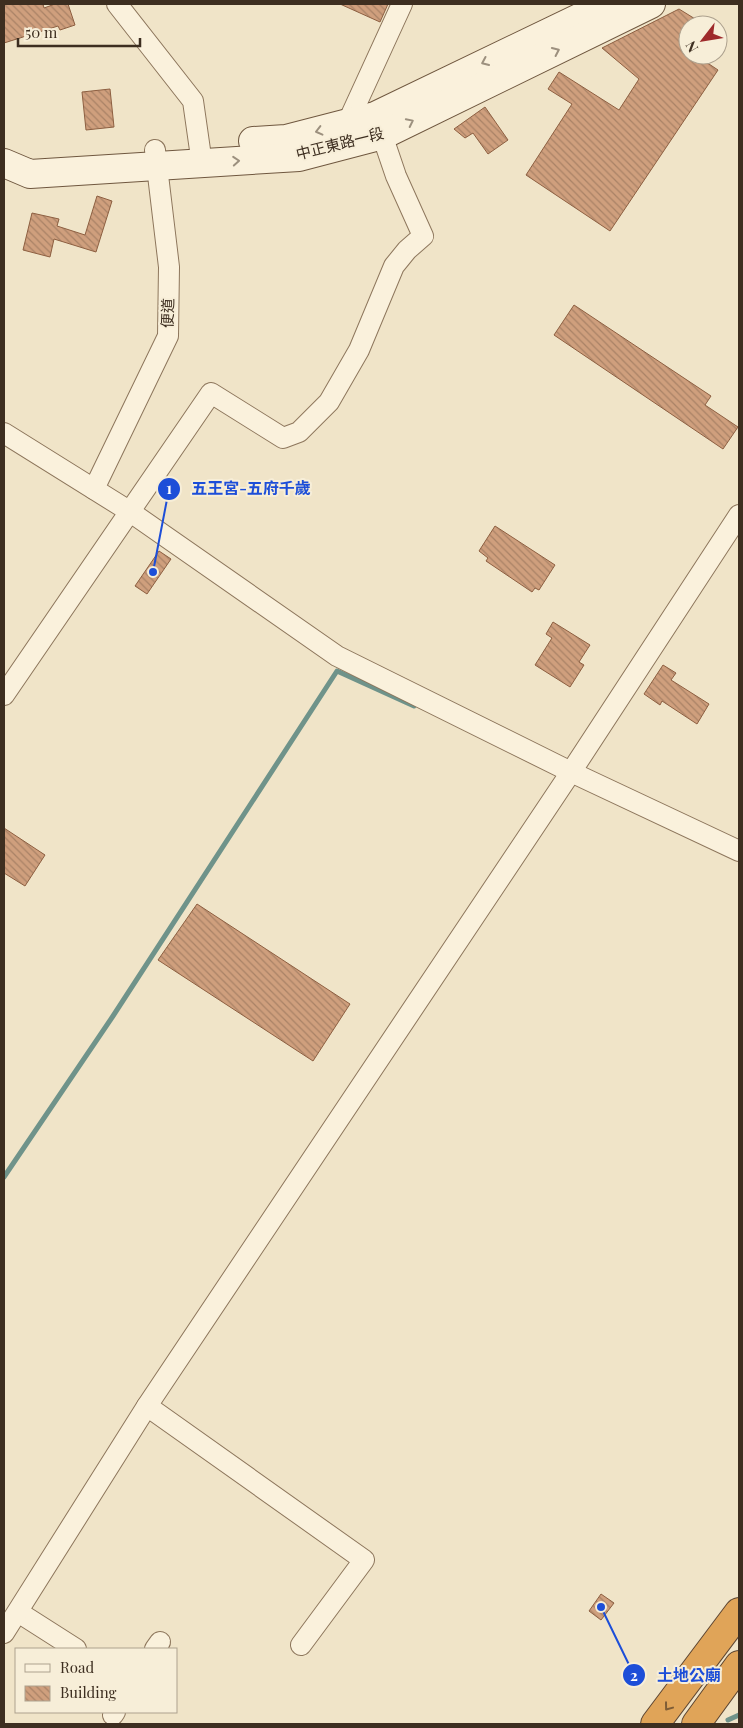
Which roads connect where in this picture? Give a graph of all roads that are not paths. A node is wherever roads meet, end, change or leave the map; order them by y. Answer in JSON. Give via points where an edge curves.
{"nodes":[{"id":1,"x":117,"y":4,"type":"edge"},
{"id":2,"x":402,"y":4,"type":"edge"},
{"id":3,"x":608,"y":4,"type":"edge"},
{"id":4,"x":651,"y":4,"type":"edge"},
{"id":5,"x":379,"y":126,"type":"junction"},
{"id":6,"x":349,"y":134,"type":"junction"},
{"id":7,"x":201,"y":155,"type":"junction"},
{"id":8,"x":4,"y":158,"type":"edge"},
{"id":9,"x":156,"y":158,"type":"junction"},
{"id":10,"x":4,"y":163,"type":"edge"},
{"id":11,"x":4,"y":433,"type":"edge"},
{"id":12,"x":94,"y":489,"type":"junction"},
{"id":13,"x":129,"y":511,"type":"junction"},
{"id":14,"x":739,"y":515,"type":"edge"},
{"id":15,"x":4,"y":694,"type":"edge"},
{"id":16,"x":570,"y":772,"type":"junction"},
{"id":17,"x":739,"y":851,"type":"edge"},
{"id":18,"x":147,"y":1406,"type":"junction"},
{"id":19,"x":18,"y":1612,"type":"junction"},
{"id":20,"x":739,"y":1612,"type":"edge"},
{"id":21,"x":4,"y":1633,"type":"edge"},
{"id":22,"x":302,"y":1646,"type":"dead end"},
{"id":23,"x":74,"y":1648,"type":"edge"},
{"id":24,"x":739,"y":1665,"type":"edge"},
{"id":25,"x":655,"y":1724,"type":"edge"},
{"id":26,"x":696,"y":1724,"type":"edge"}],
"edges":[{"from":1,"to":7,"type":"street","via":[[193,101]]},
{"from":2,"to":6,"type":"street"},
{"from":3,"to":5,"type":"main road","name":"中正東路一段","one_way":true},
{"from":5,"to":4,"type":"main road","name":"中正東路一段","one_way":true},
{"from":5,"to":6,"type":"main road","name":"中正東路一段"},
{"from":5,"to":13,"type":"street","via":[[396,176],[423,236],[394,266],[359,350],[329,402],[299,432],[283,438],[210,393]]},
{"from":6,"to":7,"type":"main road","name":"中正東路一段","via":[[299,157]]},
{"from":7,"to":9,"type":"main road","name":"中正東路一段"},
{"from":8,"to":9,"type":"main road","name":"中正東路一段"},
{"from":9,"to":10,"type":"main road","name":"中正東路一段","via":[[30,174]]},
{"from":9,"to":12,"type":"street","name":"便道","via":[[169,267],[168,336]]},
{"from":11,"to":12,"type":"street"},
{"from":12,"to":13,"type":"street"},
{"from":13,"to":15,"type":"street"},
{"from":13,"to":16,"type":"street","via":[[337,656]]},
{"from":14,"to":16,"type":"street"},
{"from":16,"to":17,"type":"street"},
{"from":16,"to":18,"type":"street"},
{"from":18,"to":19,"type":"street"},
{"from":18,"to":22,"type":"street","via":[[364,1560]]},
{"from":19,"to":21,"type":"street"},
{"from":19,"to":23,"type":"street"},
{"from":20,"to":25,"type":"highway","one_way":true},
{"from":24,"to":26,"type":"highway"}]}
